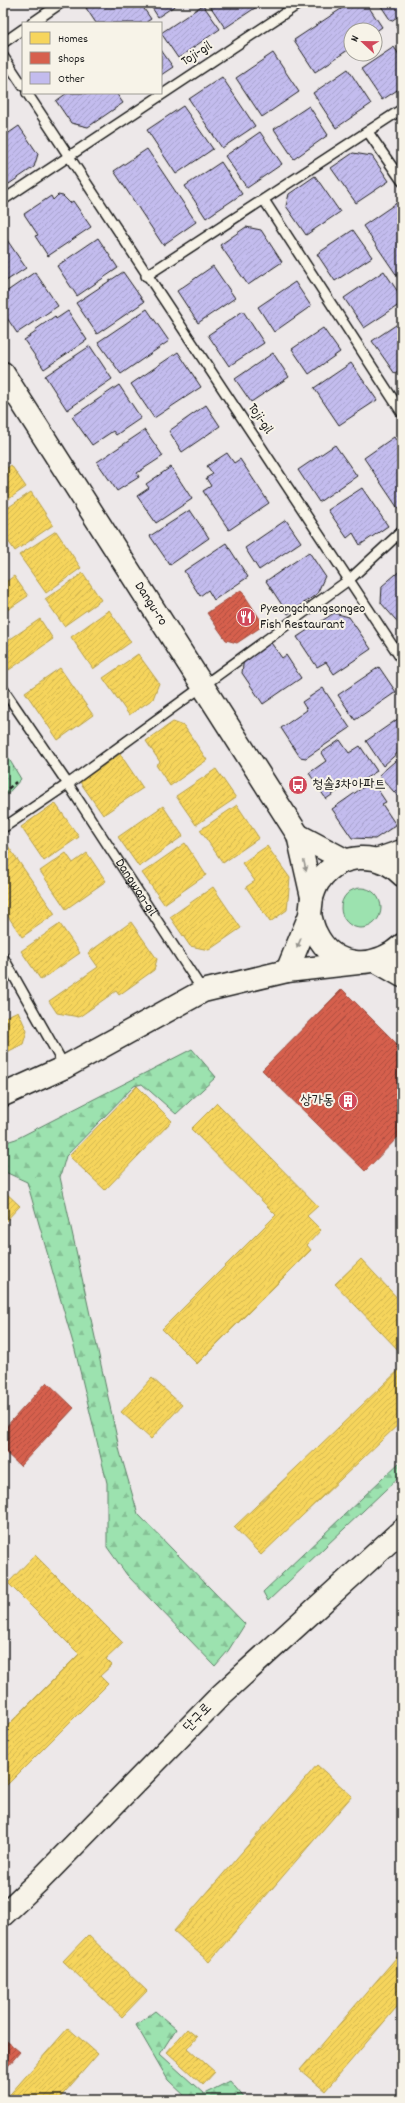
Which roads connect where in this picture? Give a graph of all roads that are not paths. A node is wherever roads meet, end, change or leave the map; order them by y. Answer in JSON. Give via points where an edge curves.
{"nodes":[{"id":1,"x":61,"y":3,"type":"edge"},
{"id":2,"x":300,"y":3,"type":"edge"},
{"id":3,"x":33,"y":22,"type":"edge"},
{"id":4,"x":22,"y":30,"type":"edge"},
{"id":5,"x":3,"y":43,"type":"edge"},
{"id":6,"x":3,"y":56,"type":"edge"},
{"id":7,"x":22,"y":84,"type":"edge"},
{"id":8,"x":28,"y":94,"type":"edge"},
{"id":9,"x":402,"y":109,"type":"edge"},
{"id":10,"x":368,"y":132,"type":"junction"},
{"id":11,"x":69,"y":156,"type":"junction"},
{"id":12,"x":402,"y":181,"type":"edge"},
{"id":13,"x":3,"y":200,"type":"edge"},
{"id":14,"x":264,"y":200,"type":"junction"},
{"id":15,"x":146,"y":276,"type":"junction"},
{"id":16,"x":3,"y":373,"type":"edge"},
{"id":17,"x":402,"y":413,"type":"edge"},
{"id":18,"x":402,"y":531,"type":"edge"},
{"id":19,"x":350,"y":579,"type":"junction"},
{"id":20,"x":402,"y":660,"type":"edge"},
{"id":21,"x":203,"y":685,"type":"junction"},
{"id":22,"x":3,"y":689,"type":"edge"},
{"id":23,"x":68,"y":784,"type":"junction"},
{"id":24,"x":3,"y":828,"type":"edge"},
{"id":25,"x":298,"y":835,"type":"junction"},
{"id":26,"x":402,"y":851,"type":"edge"},
{"id":27,"x":379,"y":859,"type":"junction"},
{"id":28,"x":346,"y":860,"type":"junction"},
{"id":29,"x":402,"y":875,"type":"edge"},
{"id":30,"x":311,"y":906,"type":"junction"},
{"id":31,"x":402,"y":945,"type":"edge"},
{"id":32,"x":3,"y":957,"type":"edge"},
{"id":33,"x":367,"y":962,"type":"junction"},
{"id":34,"x":287,"y":970,"type":"junction"},
{"id":35,"x":402,"y":976,"type":"edge"},
{"id":36,"x":204,"y":991,"type":"junction"},
{"id":37,"x":65,"y":1067,"type":"junction"},
{"id":38,"x":3,"y":1095,"type":"edge"},
{"id":39,"x":402,"y":1530,"type":"edge"},
{"id":40,"x":3,"y":1915,"type":"edge"}],
"edges":[{"from":1,"to":3,"type":"lane"},
{"from":2,"to":11,"type":"lane","name":"Toji-gil"},
{"from":4,"to":5,"type":"lane"},
{"from":6,"to":7,"type":"lane"},
{"from":8,"to":11,"type":"lane","name":"Toji-gil"},
{"from":9,"to":10,"type":"lane"},
{"from":10,"to":12,"type":"lane"},
{"from":10,"to":14,"type":"lane"},
{"from":11,"to":13,"type":"lane"},
{"from":11,"to":15,"type":"lane","name":"Toji-gil"},
{"from":14,"to":15,"type":"lane"},
{"from":14,"to":17,"type":"lane"},
{"from":15,"to":19,"type":"lane","name":"Toji-gil"},
{"from":16,"to":21,"type":"street","name":"Dangu-ro"},
{"from":18,"to":19,"type":"lane"},
{"from":19,"to":20,"type":"lane","name":"Toji-gil"},
{"from":19,"to":21,"type":"lane"},
{"from":21,"to":23,"type":"lane"},
{"from":21,"to":25,"type":"street","name":"Dangu-ro"},
{"from":22,"to":23,"type":"lane","name":"Dangwan-gil"},
{"from":23,"to":24,"type":"lane"},
{"from":23,"to":36,"type":"lane","name":"Dangwan-gil"},
{"from":25,"to":28,"type":"street"},
{"from":25,"to":30,"type":"street","one_way":true},
{"from":26,"to":27,"type":"street"},
{"from":27,"to":28,"type":"street","via":[[362,857]]},
{"from":27,"to":29,"type":"street"},
{"from":28,"to":30,"type":"street","via":[[331,868],[319,881]]},
{"from":30,"to":33,"type":"street","via":[[316,933],[326,948],[341,958]]},
{"from":30,"to":34,"type":"street","one_way":true},
{"from":31,"to":33,"type":"street","via":[[392,954]]},
{"from":32,"to":37,"type":"lane"},
{"from":33,"to":34,"type":"street"},
{"from":33,"to":35,"type":"street"},
{"from":34,"to":36,"type":"street"},
{"from":36,"to":37,"type":"street"},
{"from":37,"to":38,"type":"street"},
{"from":39,"to":40,"type":"street","name":"단구로","via":[[221,1695]]}]}
